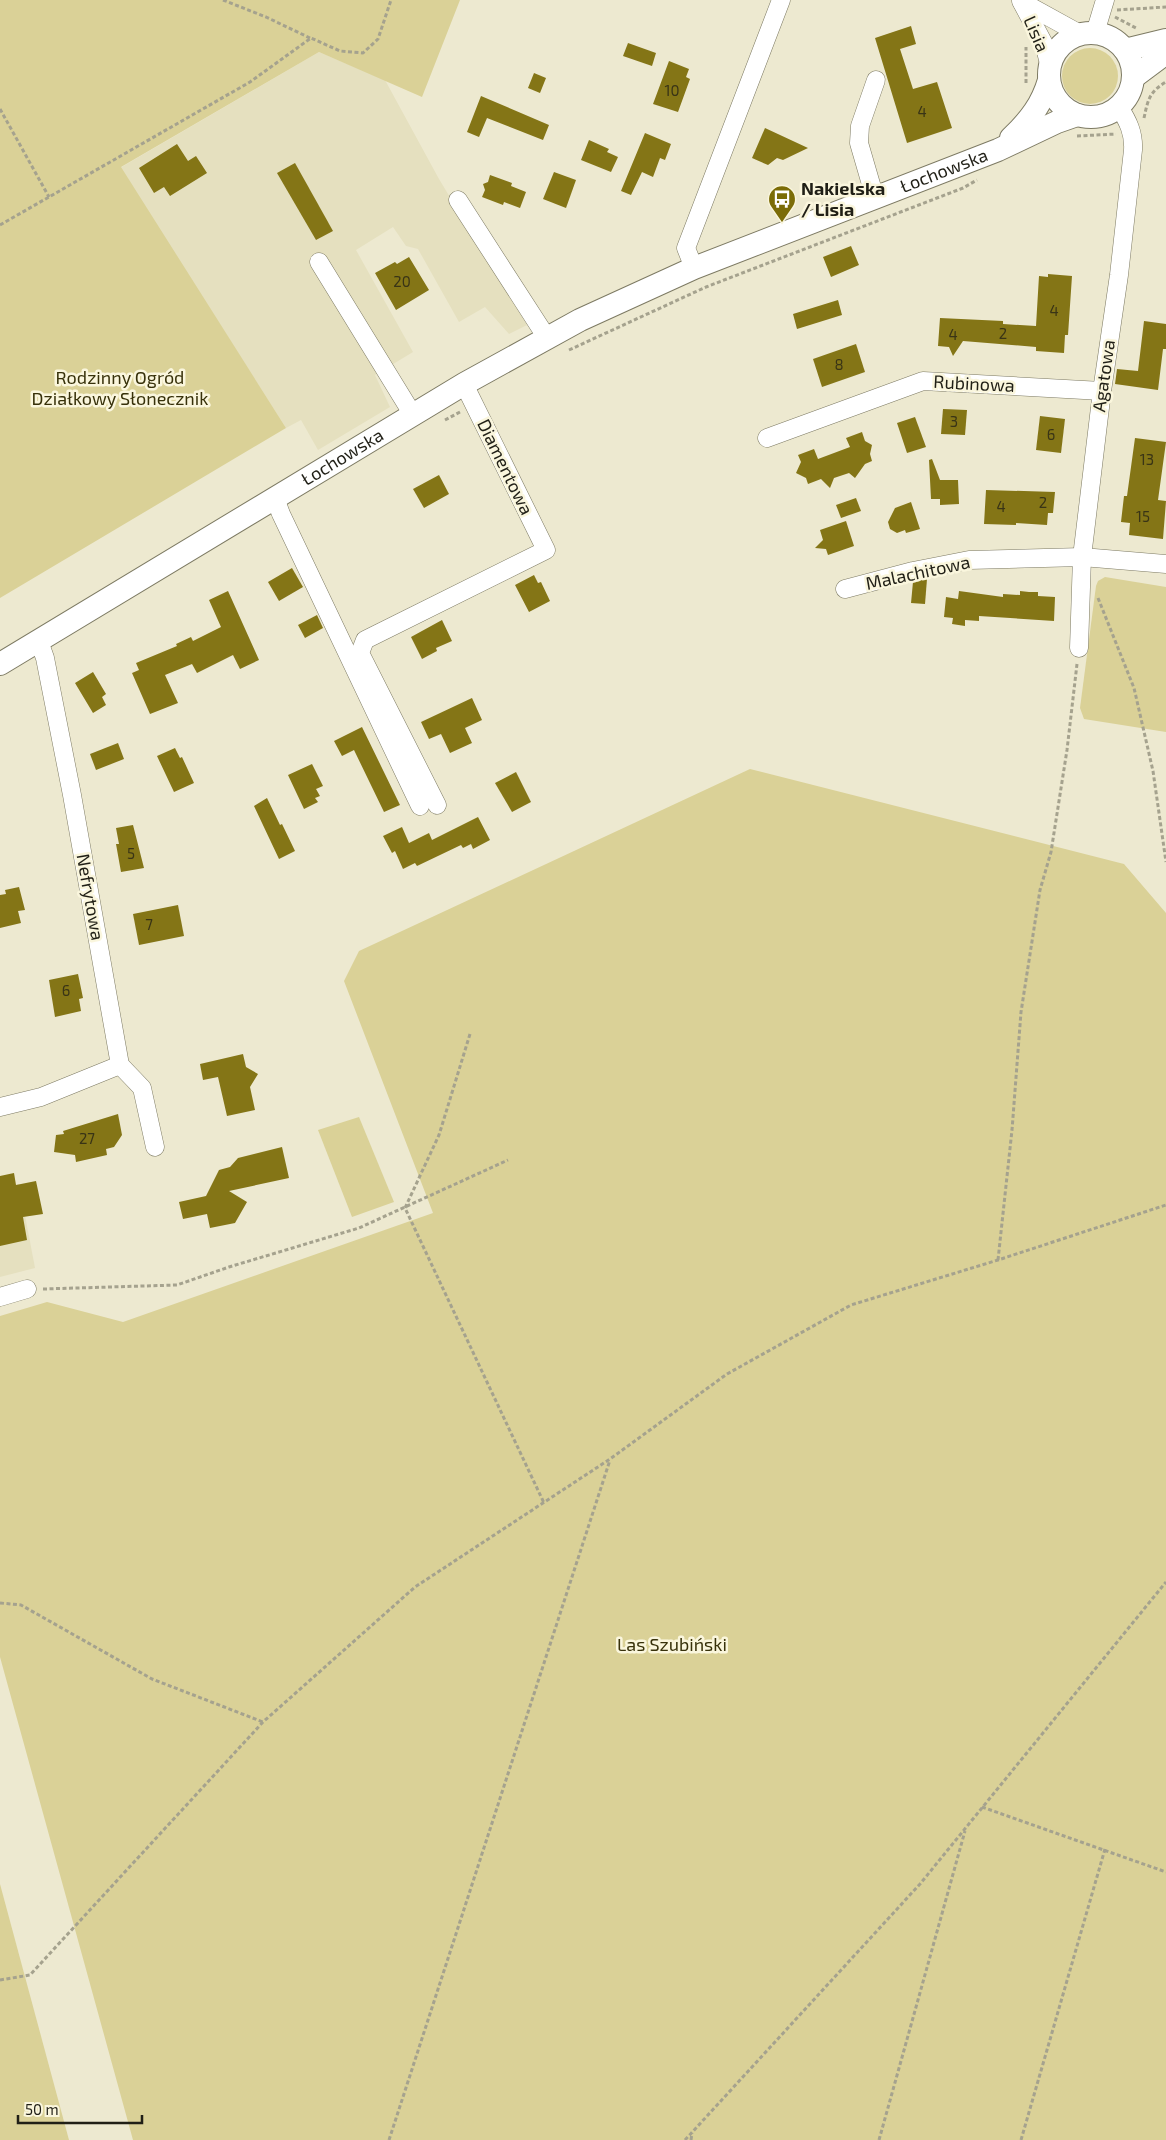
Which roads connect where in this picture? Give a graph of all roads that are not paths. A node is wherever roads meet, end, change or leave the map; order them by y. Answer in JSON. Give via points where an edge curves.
{"nodes":[{"id":1,"x":781,"y":0,"type":"edge"},
{"id":2,"x":1020,"y":1,"type":"edge"},
{"id":3,"x":1103,"y":5,"type":"edge"},
{"id":4,"x":1088,"y":34,"type":"junction"},
{"id":5,"x":1166,"y":40,"type":"edge"},
{"id":6,"x":1126,"y":50,"type":"junction"},
{"id":7,"x":1166,"y":53,"type":"edge"},
{"id":8,"x":1049,"y":73,"type":"junction"},
{"id":9,"x":1134,"y":77,"type":"junction"},
{"id":10,"x":876,"y":80,"type":"dead end"},
{"id":11,"x":1119,"y":108,"type":"junction"},
{"id":12,"x":1075,"y":126,"type":"junction"},
{"id":13,"x":998,"y":150,"type":"junction"},
{"id":14,"x":875,"y":198,"type":"junction"},
{"id":15,"x":458,"y":200,"type":"dead end"},
{"id":16,"x":319,"y":262,"type":"dead end"},
{"id":17,"x":694,"y":268,"type":"junction"},
{"id":18,"x":555,"y":345,"type":"junction"},
{"id":19,"x":464,"y":384,"type":"junction"},
{"id":20,"x":1102,"y":391,"type":"junction"},
{"id":21,"x":413,"y":415,"type":"junction"},
{"id":22,"x":767,"y":438,"type":"dead end"},
{"id":23,"x":275,"y":498,"type":"junction"},
{"id":24,"x":1082,"y":557,"type":"junction"},
{"id":25,"x":1166,"y":564,"type":"edge"},
{"id":26,"x":846,"y":589,"type":"dead end"},
{"id":27,"x":39,"y":641,"type":"junction"},
{"id":28,"x":1079,"y":648,"type":"road end"},
{"id":29,"x":0,"y":664,"type":"edge"},
{"id":30,"x":120,"y":1065,"type":"junction"},
{"id":31,"x":0,"y":1106,"type":"edge"},
{"id":32,"x":155,"y":1147,"type":"dead end"},
{"id":33,"x":27,"y":1289,"type":"road end"},
{"id":34,"x":0,"y":1297,"type":"edge"}],
"edges":[{"from":1,"to":17,"type":"street","via":[[686,248]]},
{"from":2,"to":4,"type":"street","name":"Lisia"},
{"from":2,"to":8,"type":"street","name":"Lisia","via":[[1044,44]]},
{"from":3,"to":4,"type":"street"},
{"from":4,"to":6,"type":"main road","via":[[1113,39]]},
{"from":4,"to":8,"type":"main road","via":[[1070,38],[1060,46],[1053,56]]},
{"from":5,"to":6,"type":"main road"},
{"from":6,"to":9,"type":"main road"},
{"from":7,"to":9,"type":"main road"},
{"from":8,"to":12,"type":"main road","via":[[1052,91]]},
{"from":8,"to":13,"type":"main road","name":"Łochowska","via":[[1045,94],[1035,112]]},
{"from":9,"to":11,"type":"main road","via":[[1128,96]]},
{"from":10,"to":14,"type":"street","via":[[860,126],[859,143]]},
{"from":11,"to":12,"type":"main road","via":[[1099,117],[1088,117]]},
{"from":11,"to":20,"type":"street","name":"Agatowa","via":[[1129,123],[1133,150]]},
{"from":12,"to":13,"type":"main road","name":"Łochowska","via":[[1057,122]]},
{"from":13,"to":14,"type":"main road","name":"Łochowska"},
{"from":14,"to":17,"type":"main road","name":"Łochowska"},
{"from":15,"to":18,"type":"street"},
{"from":16,"to":21,"type":"street"},
{"from":17,"to":18,"type":"main road","name":"Łochowska","via":[[580,320]]},
{"from":18,"to":19,"type":"main road","name":"Łochowska"},
{"from":19,"to":21,"type":"main road","name":"Łochowska"},
{"from":19,"to":23,"type":"street","name":"Diamentowa","via":[[546,550],[365,640],[360,653],[428,805]]},
{"from":20,"to":22,"type":"street","name":"Rubinowa","via":[[923,382]]},
{"from":20,"to":24,"type":"street","name":"Agatowa"},
{"from":21,"to":23,"type":"main road","name":"Łochowska"},
{"from":23,"to":27,"type":"main road","name":"Łochowska"},
{"from":24,"to":25,"type":"street","name":"Malachitowa"},
{"from":24,"to":26,"type":"street","name":"Malachitowa","via":[[969,560]]},
{"from":24,"to":28,"type":"street","name":"Agatowa"},
{"from":27,"to":29,"type":"main road","name":"Łochowska"},
{"from":27,"to":30,"type":"street","name":"Nefrytowa","via":[[72,796]]},
{"from":30,"to":31,"type":"street","via":[[41,1096]]},
{"from":30,"to":32,"type":"street","via":[[142,1088]]},
{"from":33,"to":34,"type":"street"}]}
